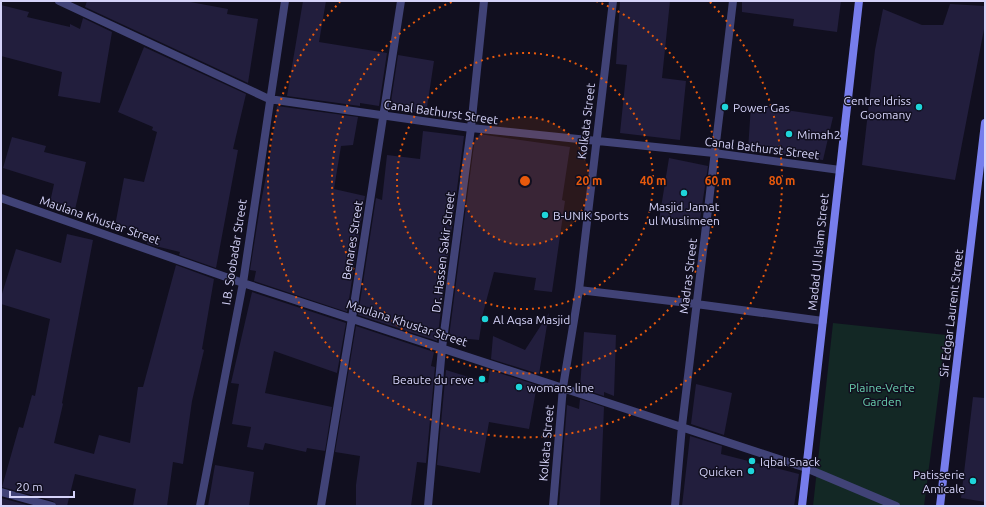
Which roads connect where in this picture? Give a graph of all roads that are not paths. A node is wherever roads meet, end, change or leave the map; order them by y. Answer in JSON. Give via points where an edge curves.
{"nodes":[{"id":1,"x":59,"y":1,"type":"edge"},
{"id":2,"x":285,"y":1,"type":"edge"},
{"id":3,"x":401,"y":1,"type":"edge"},
{"id":4,"x":484,"y":1,"type":"edge"},
{"id":5,"x":613,"y":1,"type":"edge"},
{"id":6,"x":733,"y":1,"type":"edge"},
{"id":7,"x":859,"y":1,"type":"edge"},
{"id":8,"x":269,"y":99,"type":"junction"},
{"id":9,"x":384,"y":116,"type":"junction"},
{"id":10,"x":985,"y":123,"type":"edge"},
{"id":11,"x":471,"y":128,"type":"junction"},
{"id":12,"x":595,"y":143,"type":"junction"},
{"id":13,"x":714,"y":153,"type":"junction"},
{"id":14,"x":840,"y":170,"type":"junction"},
{"id":15,"x":1,"y":198,"type":"edge"},
{"id":16,"x":243,"y":283,"type":"junction"},
{"id":17,"x":579,"y":290,"type":"junction"},
{"id":18,"x":696,"y":304,"type":"junction"},
{"id":19,"x":352,"y":318,"type":"junction"},
{"id":20,"x":823,"y":321,"type":"junction"},
{"id":21,"x":442,"y":348,"type":"junction"},
{"id":22,"x":563,"y":387,"type":"junction"},
{"id":23,"x":682,"y":426,"type":"junction"},
{"id":24,"x":806,"y":468,"type":"junction"},
{"id":25,"x":1,"y":492,"type":"edge"},
{"id":26,"x":52,"y":506,"type":"edge"},
{"id":27,"x":200,"y":506,"type":"edge"},
{"id":28,"x":321,"y":506,"type":"edge"},
{"id":29,"x":428,"y":506,"type":"edge"},
{"id":30,"x":553,"y":506,"type":"edge"},
{"id":31,"x":675,"y":506,"type":"edge"},
{"id":32,"x":802,"y":506,"type":"edge"},
{"id":33,"x":896,"y":506,"type":"edge"},
{"id":34,"x":940,"y":506,"type":"edge"}],
"edges":[{"from":1,"to":8,"type":"street","name":"Canal Bathurst Street"},
{"from":2,"to":8,"type":"street","name":"I.B. Soobadar Street"},
{"from":3,"to":9,"type":"street","name":"Benares Street"},
{"from":4,"to":11,"type":"street","name":"Dr. Hassen Sakir Street"},
{"from":5,"to":12,"type":"street","name":"Kolkata Street"},
{"from":6,"to":13,"type":"street","name":"Madras Street"},
{"from":7,"to":14,"type":"main road","name":"Madad Ul Islam Street"},
{"from":8,"to":9,"type":"street","name":"Canal Bathurst Street"},
{"from":8,"to":16,"type":"street","name":"I.B. Soobadar Street"},
{"from":9,"to":11,"type":"street","name":"Canal Bathurst Street"},
{"from":9,"to":19,"type":"street","name":"Benares Street"},
{"from":10,"to":34,"type":"main road","name":"Sir Edgar Laurent Street"},
{"from":11,"to":12,"type":"street","name":"Canal Bathurst Street"},
{"from":11,"to":21,"type":"street","name":"Dr. Hassen Sakir Street"},
{"from":12,"to":13,"type":"street","name":"Canal Bathurst Street"},
{"from":12,"to":17,"type":"street","name":"Kolkata Street"},
{"from":13,"to":14,"type":"street","name":"Canal Bathurst Street"},
{"from":13,"to":18,"type":"street","name":"Madras Street"},
{"from":14,"to":20,"type":"main road","name":"Madad Ul Islam Street"},
{"from":15,"to":16,"type":"street","name":"Maulana Khustar Street"},
{"from":16,"to":19,"type":"street","name":"Maulana Khustar Street"},
{"from":16,"to":27,"type":"street","name":"I.B. Soobadar Street"},
{"from":17,"to":18,"type":"street"},
{"from":17,"to":22,"type":"street","name":"Kolkata Street"},
{"from":18,"to":20,"type":"street"},
{"from":18,"to":23,"type":"street","name":"Madras Street"},
{"from":19,"to":21,"type":"street","name":"Maulana Khustar Street"},
{"from":19,"to":28,"type":"street","name":"Benares Street"},
{"from":20,"to":24,"type":"main road","name":"Madad Ul Islam Street"},
{"from":21,"to":22,"type":"street","name":"Maulana Khustar Street"},
{"from":21,"to":29,"type":"street","name":"Dr. Hassen Sakir Street"},
{"from":22,"to":23,"type":"street","name":"Maulana Khustar Street"},
{"from":22,"to":30,"type":"street","name":"Kolkata Street"},
{"from":23,"to":24,"type":"street","name":"Maulana Khustar Street"},
{"from":23,"to":31,"type":"street","name":"Madras Street"},
{"from":24,"to":32,"type":"main road","name":"Madad Ul Islam Street"},
{"from":24,"to":33,"type":"street","name":"Maulana Khustar Street"},
{"from":25,"to":26,"type":"street"}]}
